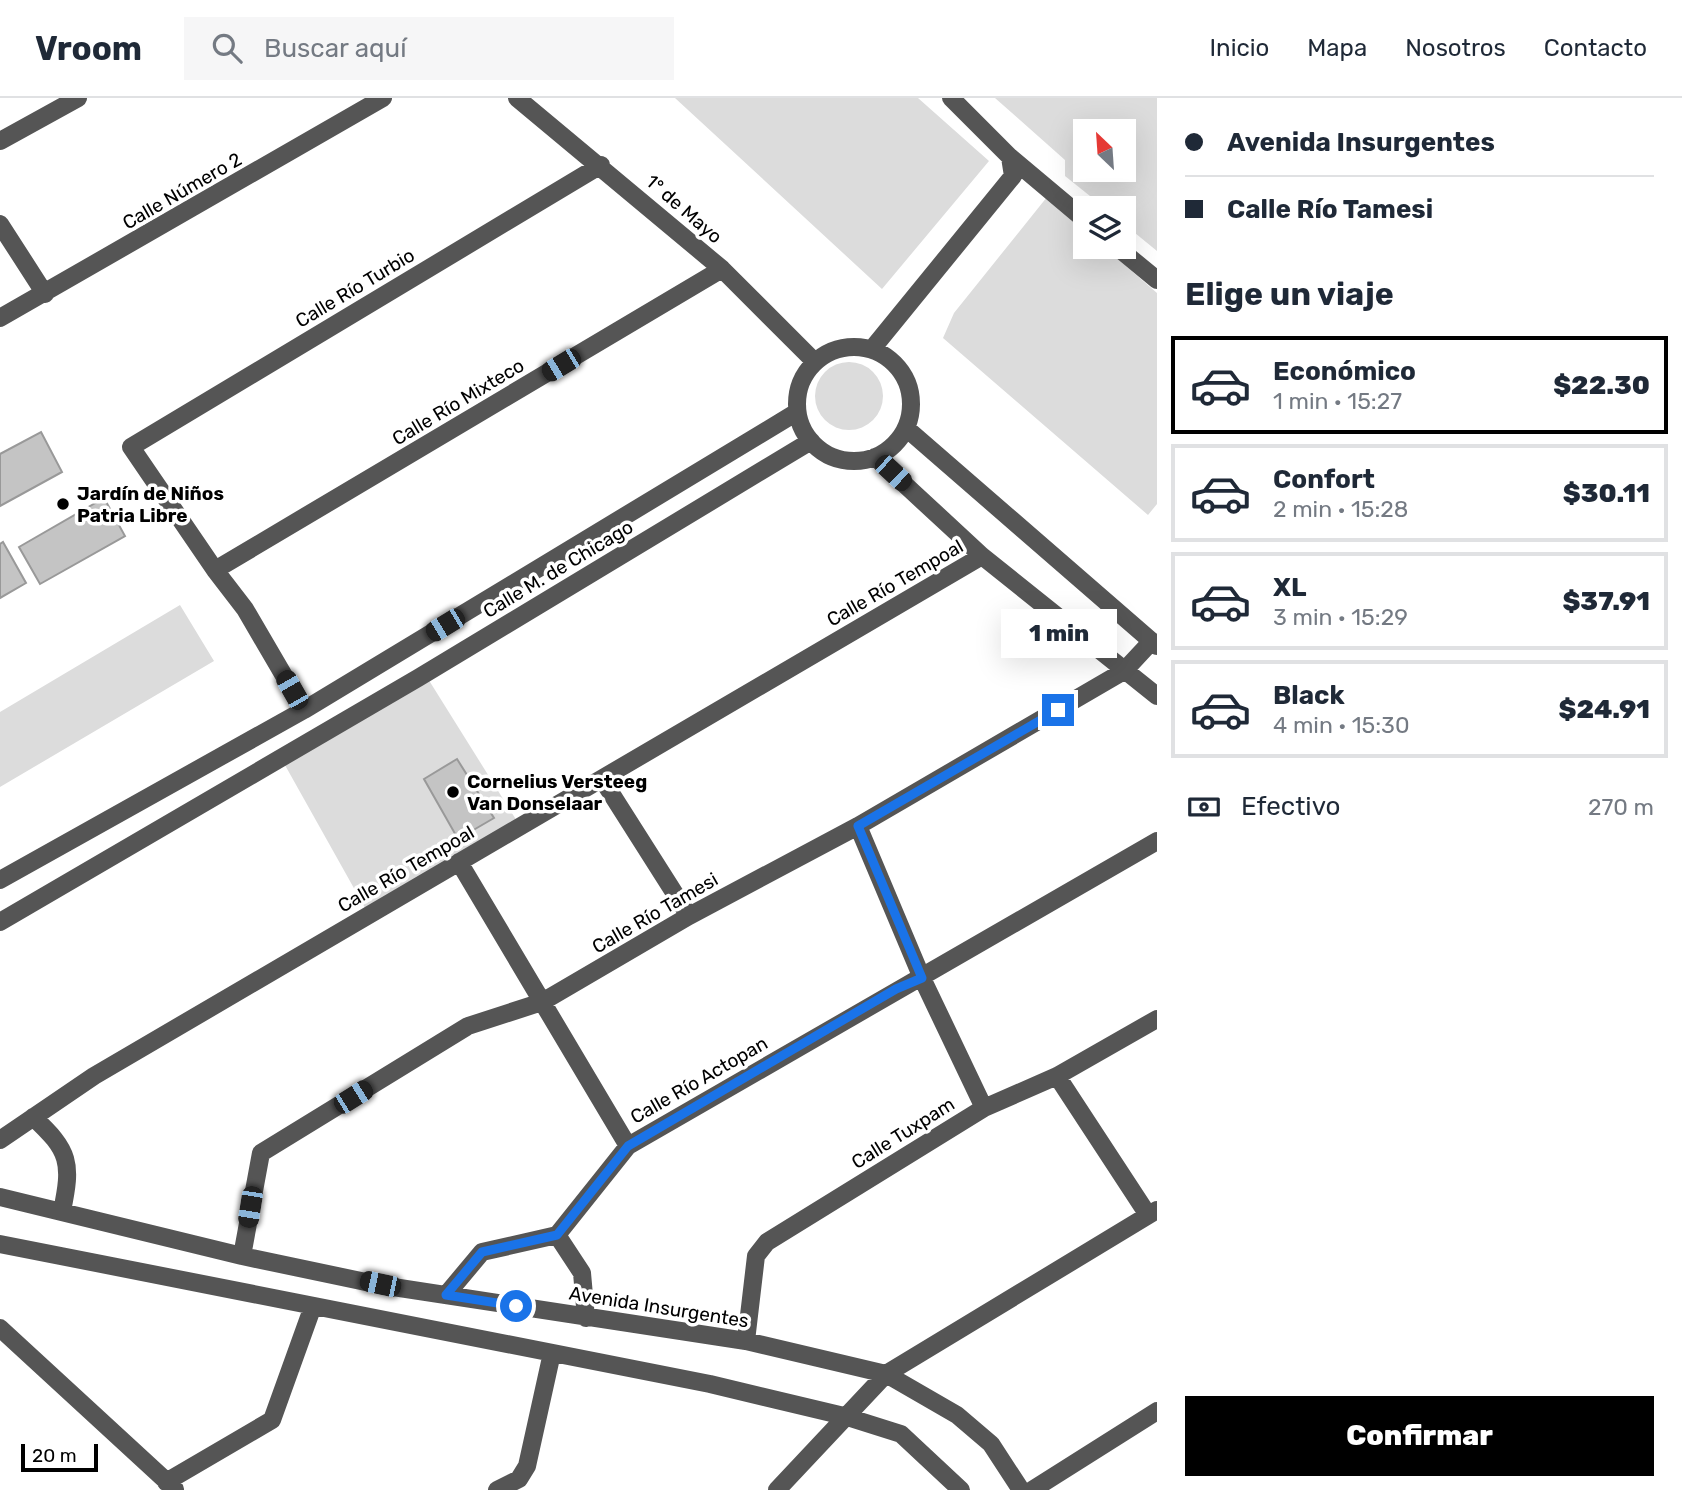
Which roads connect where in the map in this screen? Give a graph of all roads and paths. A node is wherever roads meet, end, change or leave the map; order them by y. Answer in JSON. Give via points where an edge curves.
{"nodes":[{"id":1,"x":78,"y":98,"type":"edge"},
{"id":2,"x":383,"y":98,"type":"edge"},
{"id":3,"x":517,"y":98,"type":"edge"},
{"id":4,"x":951,"y":98,"type":"edge"},
{"id":5,"x":0,"y":141,"type":"edge"},
{"id":6,"x":1010,"y":157,"type":"junction"},
{"id":7,"x":601,"y":165,"type":"junction"},
{"id":8,"x":1073,"y":210,"type":"edge"},
{"id":9,"x":0,"y":224,"type":"edge"},
{"id":10,"x":1132,"y":259,"type":"edge"},
{"id":11,"x":722,"y":269,"type":"junction"},
{"id":12,"x":1157,"y":280,"type":"edge"},
{"id":13,"x":45,"y":294,"type":"junction"},
{"id":14,"x":0,"y":318,"type":"edge"},
{"id":15,"x":873,"y":349,"type":"junction"},
{"id":16,"x":815,"y":362,"type":"junction"},
{"id":17,"x":797,"y":412,"type":"junction"},
{"id":18,"x":906,"y":428,"type":"junction"},
{"id":19,"x":811,"y":441,"type":"junction"},
{"id":20,"x":875,"y":457,"type":"junction"},
{"id":21,"x":982,"y":556,"type":"junction"},
{"id":22,"x":215,"y":570,"type":"junction"},
{"id":23,"x":1154,"y":643,"type":"edge"},
{"id":24,"x":1124,"y":671,"type":"junction"},
{"id":25,"x":1157,"y":696,"type":"edge"},
{"id":26,"x":304,"y":710,"type":"junction"},
{"id":27,"x":602,"y":779,"type":"junction"},
{"id":28,"x":858,"y":826,"type":"junction"},
{"id":29,"x":1157,"y":841,"type":"edge"},
{"id":30,"x":459,"y":862,"type":"junction"},
{"id":31,"x":0,"y":880,"type":"edge"},
{"id":32,"x":689,"y":916,"type":"junction"},
{"id":33,"x":0,"y":922,"type":"edge"},
{"id":34,"x":922,"y":978,"type":"junction"},
{"id":35,"x":542,"y":1002,"type":"junction"},
{"id":36,"x":1157,"y":1019,"type":"edge"},
{"id":37,"x":1057,"y":1076,"type":"junction"},
{"id":38,"x":984,"y":1108,"type":"junction"},
{"id":39,"x":33,"y":1117,"type":"junction"},
{"id":40,"x":0,"y":1140,"type":"edge"},
{"id":41,"x":628,"y":1146,"type":"junction"},
{"id":42,"x":0,"y":1197,"type":"edge"},
{"id":43,"x":62,"y":1211,"type":"junction"},
{"id":44,"x":1153,"y":1213,"type":"edge"},
{"id":45,"x":557,"y":1235,"type":"junction"},
{"id":46,"x":0,"y":1244,"type":"edge"},
{"id":47,"x":242,"y":1256,"type":"junction"},
{"id":48,"x":446,"y":1295,"type":"junction"},
{"id":49,"x":313,"y":1306,"type":"junction"},
{"id":50,"x":586,"y":1318,"type":"junction"},
{"id":51,"x":0,"y":1328,"type":"edge"},
{"id":52,"x":746,"y":1341,"type":"junction"},
{"id":53,"x":552,"y":1353,"type":"junction"},
{"id":54,"x":886,"y":1374,"type":"junction"},
{"id":55,"x":1157,"y":1412,"type":"edge"},
{"id":56,"x":844,"y":1416,"type":"junction"},
{"id":57,"x":171,"y":1486,"type":"edge"},
{"id":58,"x":497,"y":1490,"type":"edge"},
{"id":59,"x":777,"y":1490,"type":"edge"},
{"id":60,"x":961,"y":1490,"type":"edge"},
{"id":61,"x":1021,"y":1490,"type":"edge"},
{"id":62,"x":1032,"y":1490,"type":"edge"}],
"edges":[{"from":1,"to":5,"type":"street"},
{"from":2,"to":13,"type":"street","name":"Calle Número 2"},
{"from":3,"to":7,"type":"street","name":"1° de Mayo"},
{"from":4,"to":6,"type":"street"},
{"from":6,"to":8,"type":"street"},
{"from":6,"to":15,"type":"street","via":[[1013,176]]},
{"from":7,"to":11,"type":"street","name":"1° de Mayo"},
{"from":7,"to":22,"type":"street","name":"Calle Río Turbio","via":[[131,447]]},
{"from":9,"to":13,"type":"street"},
{"from":10,"to":12,"type":"street"},
{"from":11,"to":16,"type":"street","name":"1° de Mayo"},
{"from":11,"to":22,"type":"street","name":"Calle Río Mixteco"},
{"from":13,"to":14,"type":"street","name":"Calle Número 2"},
{"from":15,"to":16,"type":"street","via":[[848,347]]},
{"from":15,"to":18,"type":"street","via":[[893,362],[907,381],[911,413]]},
{"from":16,"to":17,"type":"street","via":[[801,385]]},
{"from":17,"to":19,"type":"street"},
{"from":17,"to":26,"type":"street","name":"Calle M. de Chicago"},
{"from":18,"to":20,"type":"street"},
{"from":18,"to":23,"type":"street"},
{"from":19,"to":20,"type":"street","via":[[834,457]]},
{"from":19,"to":33,"type":"street","name":"Calle M. de Chicago","via":[[407,685]]},
{"from":20,"to":21,"type":"street"},
{"from":21,"to":24,"type":"street"},
{"from":21,"to":27,"type":"street","name":"Calle Río Tempoal"},
{"from":22,"to":26,"type":"street","via":[[246,609]]},
{"from":23,"to":24,"type":"street","name":"Calle Río Tamesi"},
{"from":24,"to":25,"type":"street"},
{"from":24,"to":28,"type":"street","name":"Calle Río Tamesi"},
{"from":26,"to":31,"type":"street","name":"Calle M. de Chicago"},
{"from":27,"to":30,"type":"street","name":"Calle Río Tempoal"},
{"from":27,"to":32,"type":"street"},
{"from":28,"to":32,"type":"street","name":"Calle Río Tamesi"},
{"from":28,"to":34,"type":"street"},
{"from":29,"to":34,"type":"street"},
{"from":30,"to":35,"type":"street"},
{"from":30,"to":39,"type":"street","name":"Calle Río Tempoal","via":[[94,1076]]},
{"from":32,"to":35,"type":"street","name":"Calle Río Tamesi"},
{"from":34,"to":38,"type":"street"},
{"from":34,"to":41,"type":"street","name":"Calle Río Actopan"},
{"from":35,"to":41,"type":"street"},
{"from":35,"to":47,"type":"street","name":"Calle Río Tamesi","via":[[468,1027],[261,1153]]},
{"from":36,"to":37,"type":"street","name":"Calle Tuxpam"},
{"from":37,"to":38,"type":"street","name":"Calle Tuxpam"},
{"from":37,"to":44,"type":"street"},
{"from":38,"to":52,"type":"street","name":"Calle Tuxpam","via":[[767,1242],[757,1256]]},
{"from":39,"to":40,"type":"street","name":"Calle Río Tempoal"},
{"from":39,"to":43,"type":"street","via":[[58,1140],[70,1174]]},
{"from":41,"to":45,"type":"street","name":"Calle Río Actopan"},
{"from":42,"to":43,"type":"street","name":"Avenida Insurgentes"},
{"from":43,"to":47,"type":"street","name":"Avenida Insurgentes"},
{"from":44,"to":54,"type":"street"},
{"from":45,"to":48,"type":"street","via":[[482,1252]]},
{"from":45,"to":50,"type":"street","via":[[582,1273]]},
{"from":46,"to":49,"type":"street"},
{"from":47,"to":48,"type":"street","name":"Avenida Insurgentes"},
{"from":48,"to":50,"type":"street","name":"Avenida Insurgentes"},
{"from":49,"to":53,"type":"street"},
{"from":49,"to":57,"type":"street","via":[[272,1420]]},
{"from":50,"to":52,"type":"street","name":"Avenida Insurgentes"},
{"from":51,"to":57,"type":"street"},
{"from":52,"to":54,"type":"street","name":"Avenida Insurgentes"},
{"from":53,"to":56,"type":"street"},
{"from":53,"to":58,"type":"street","via":[[527,1466],[519,1479]]},
{"from":54,"to":56,"type":"street"},
{"from":54,"to":61,"type":"street","name":"Avenida Insurgentes","via":[[957,1415],[991,1444]]},
{"from":55,"to":62,"type":"street"},
{"from":56,"to":59,"type":"street"},
{"from":56,"to":60,"type":"street","via":[[901,1434]]}]}
